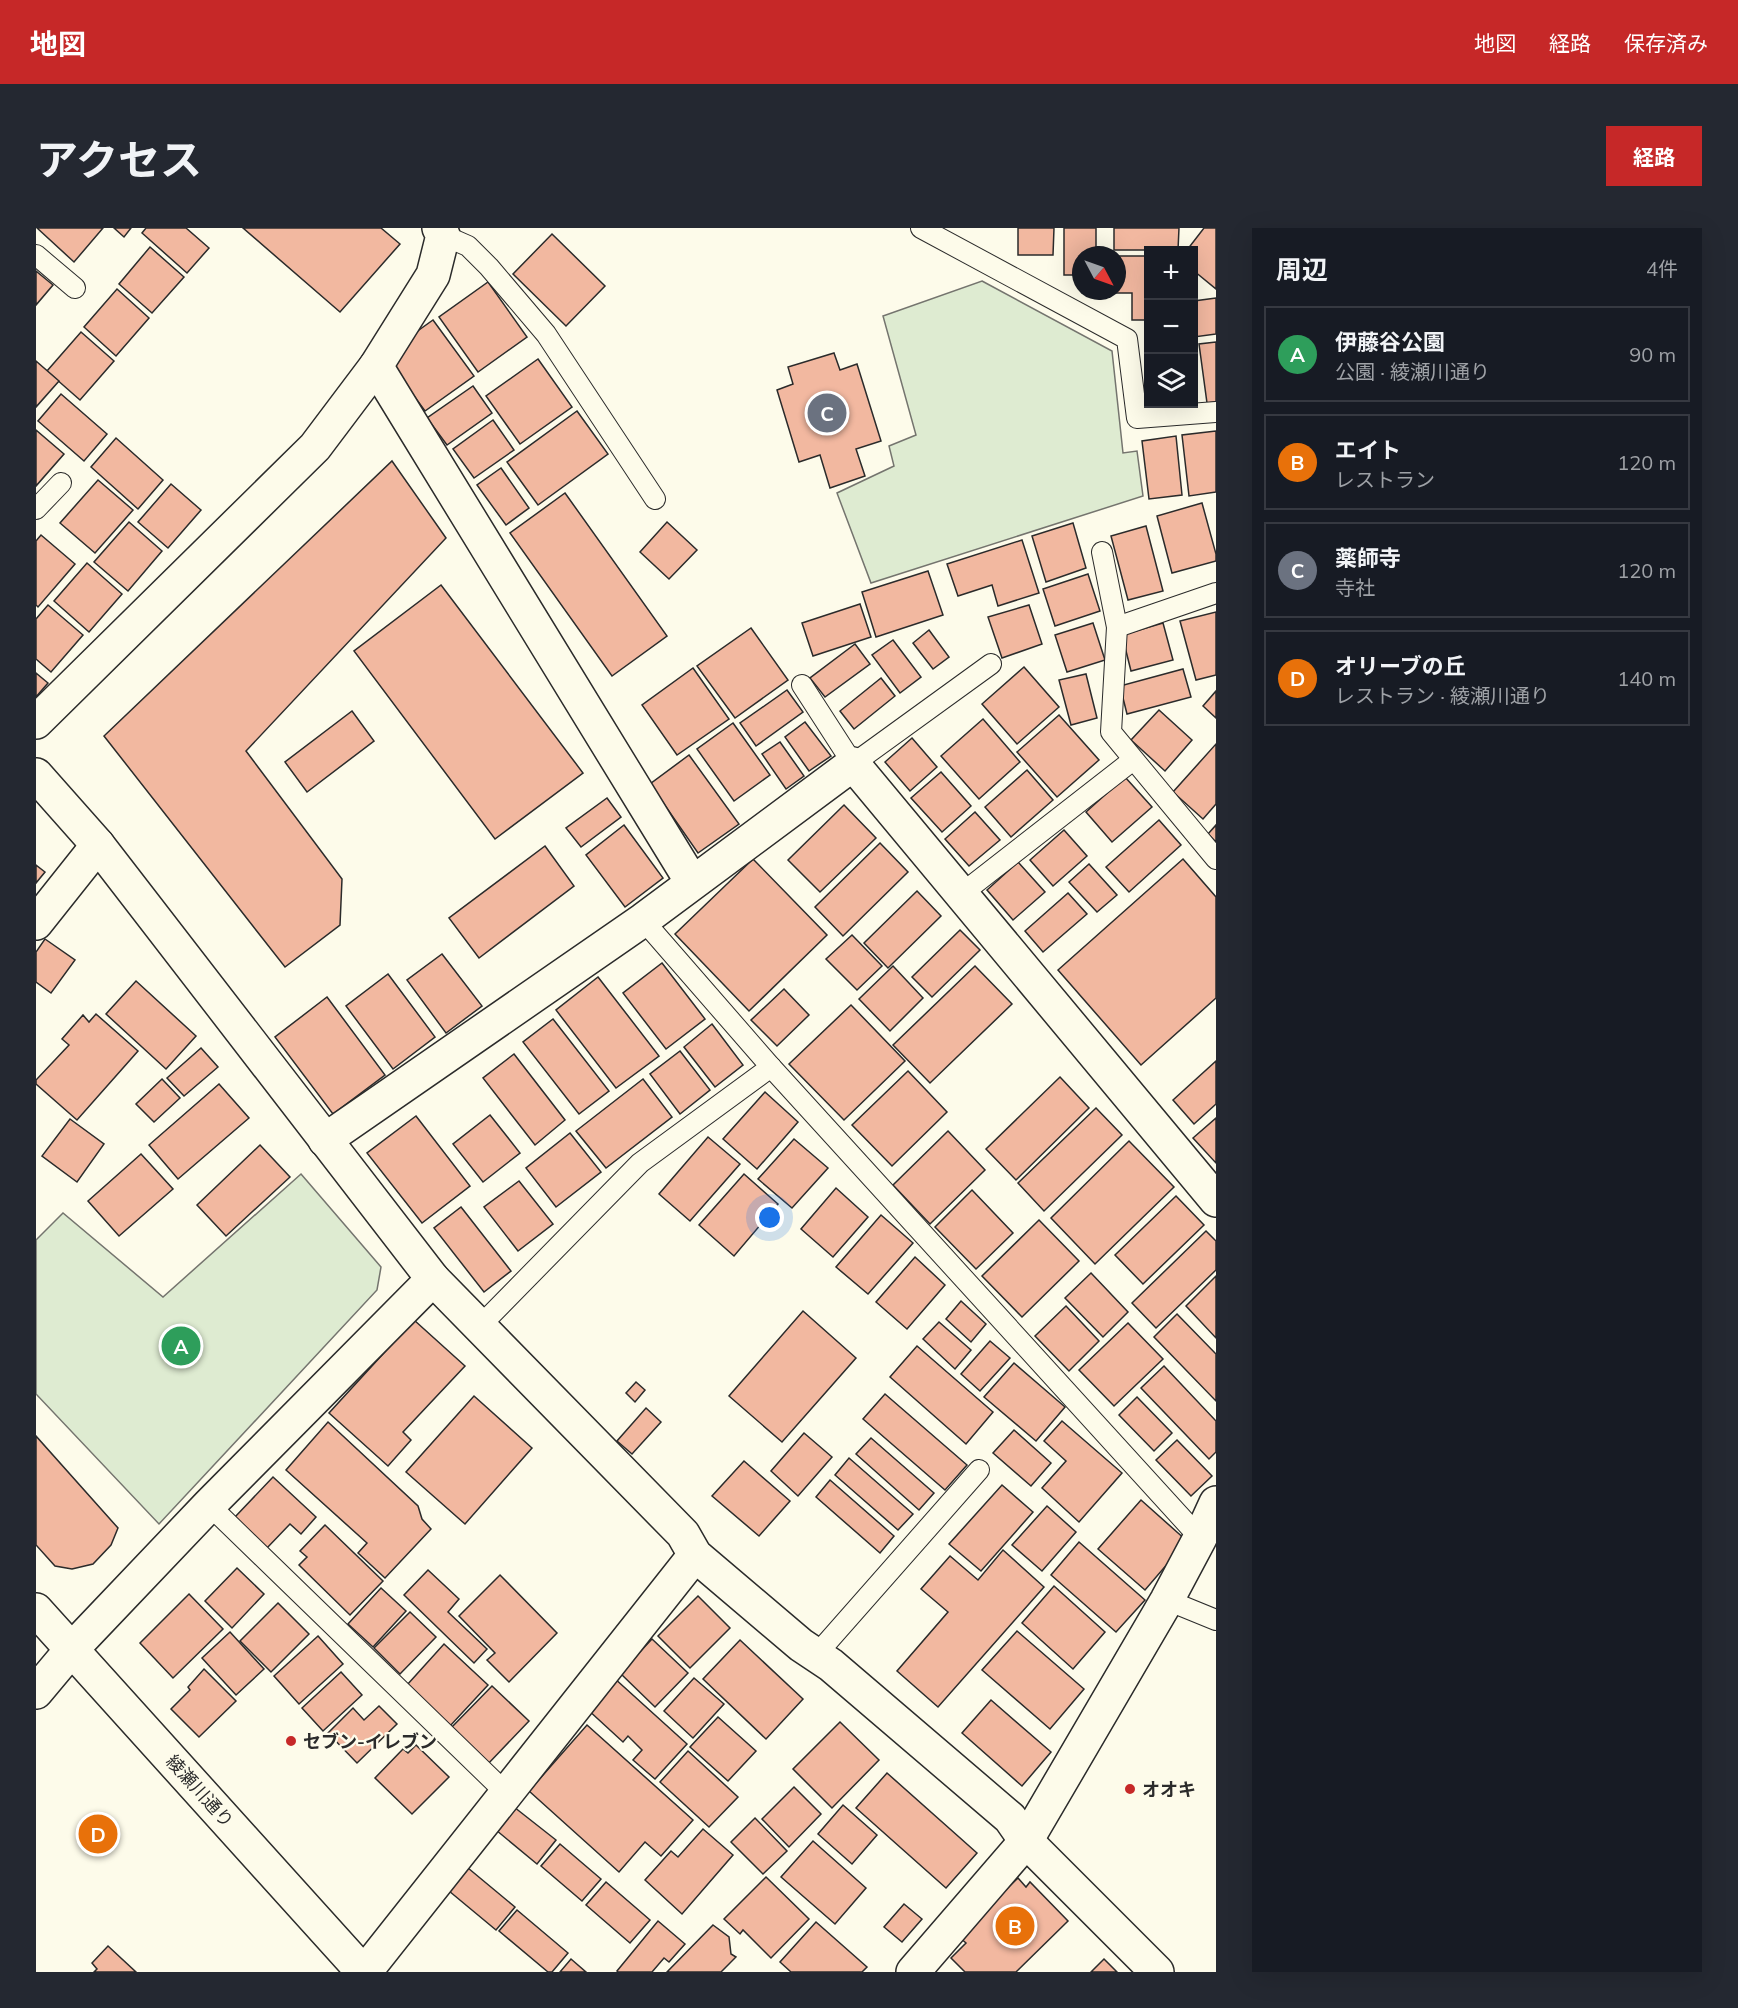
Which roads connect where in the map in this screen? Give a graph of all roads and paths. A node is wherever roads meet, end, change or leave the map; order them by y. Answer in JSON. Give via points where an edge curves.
{"nodes":[{"id":1,"x":921,"y":228,"type":"edge"},
{"id":2,"x":441,"y":231,"type":"edge"},
{"id":3,"x":36,"y":255,"type":"edge"},
{"id":4,"x":75,"y":288,"type":"dead end"},
{"id":5,"x":376,"y":366,"type":"junction"},
{"id":6,"x":1216,"y":412,"type":"edge"},
{"id":7,"x":61,"y":483,"type":"dead end"},
{"id":8,"x":655,"y":499,"type":"dead end"},
{"id":9,"x":36,"y":509,"type":"edge"},
{"id":10,"x":1102,"y":552,"type":"dead end"},
{"id":11,"x":1216,"y":592,"type":"edge"},
{"id":12,"x":1117,"y":627,"type":"junction"},
{"id":13,"x":991,"y":664,"type":"dead end"},
{"id":14,"x":802,"y":685,"type":"dead end"},
{"id":15,"x":36,"y":722,"type":"edge"},
{"id":16,"x":1133,"y":760,"type":"junction"},
{"id":17,"x":853,"y":764,"type":"junction"},
{"id":18,"x":36,"y":775,"type":"edge"},
{"id":19,"x":98,"y":845,"type":"junction"},
{"id":20,"x":1216,"y":859,"type":"edge"},
{"id":21,"x":692,"y":882,"type":"junction"},
{"id":22,"x":960,"y":895,"type":"junction"},
{"id":23,"x":643,"y":920,"type":"junction"},
{"id":24,"x":36,"y":923,"type":"edge"},
{"id":25,"x":771,"y":1066,"type":"junction"},
{"id":26,"x":325,"y":1140,"type":"junction"},
{"id":27,"x":1216,"y":1200,"type":"edge"},
{"id":28,"x":433,"y":1279,"type":"junction"},
{"id":29,"x":480,"y":1326,"type":"junction"},
{"id":30,"x":979,"y":1470,"type":"dead end"},
{"id":31,"x":1216,"y":1503,"type":"edge"},
{"id":32,"x":210,"y":1505,"type":"junction"},
{"id":33,"x":1200,"y":1538,"type":"junction"},
{"id":34,"x":694,"y":1555,"type":"junction"},
{"id":35,"x":1167,"y":1600,"type":"junction"},
{"id":36,"x":36,"y":1610,"type":"edge"},
{"id":37,"x":1216,"y":1620,"type":"edge"},
{"id":38,"x":72,"y":1649,"type":"junction"},
{"id":39,"x":816,"y":1655,"type":"junction"},
{"id":40,"x":36,"y":1692,"type":"edge"},
{"id":41,"x":505,"y":1792,"type":"junction"},
{"id":42,"x":1026,"y":1841,"type":"junction"},
{"id":43,"x":364,"y":1972,"type":"edge"},
{"id":44,"x":913,"y":1972,"type":"edge"},
{"id":45,"x":1156,"y":1972,"type":"edge"}],
"edges":[{"from":1,"to":6,"type":"lane","via":[[1127,339],[1137,418]]},
{"from":2,"to":5,"type":"street","via":[[433,274]]},
{"from":2,"to":8,"type":"lane","via":[[468,246],[546,334]]},
{"from":3,"to":4,"type":"lane"},
{"from":5,"to":15,"type":"street","via":[[315,447]]},
{"from":5,"to":21,"type":"street"},
{"from":7,"to":9,"type":"lane"},
{"from":10,"to":12,"type":"lane"},
{"from":11,"to":12,"type":"lane"},
{"from":12,"to":16,"type":"lane","via":[[1111,732]]},
{"from":13,"to":17,"type":"lane"},
{"from":14,"to":17,"type":"lane"},
{"from":16,"to":20,"type":"lane"},
{"from":16,"to":22,"type":"lane"},
{"from":17,"to":21,"type":"street"},
{"from":17,"to":22,"type":"street"},
{"from":18,"to":19,"type":"street"},
{"from":19,"to":24,"type":"street"},
{"from":19,"to":26,"type":"street"},
{"from":21,"to":23,"type":"street"},
{"from":22,"to":27,"type":"street"},
{"from":23,"to":25,"type":"lane"},
{"from":23,"to":26,"type":"street"},
{"from":25,"to":29,"type":"lane","via":[[640,1163]]},
{"from":25,"to":33,"type":"lane"},
{"from":26,"to":28,"type":"street"},
{"from":28,"to":29,"type":"street"},
{"from":28,"to":32,"type":"street"},
{"from":29,"to":34,"type":"street","via":[[683,1534]]},
{"from":30,"to":39,"type":"lane"},
{"from":31,"to":33,"type":"street"},
{"from":32,"to":38,"type":"street"},
{"from":32,"to":41,"type":"lane"},
{"from":33,"to":35,"type":"street"},
{"from":34,"to":39,"type":"street"},
{"from":34,"to":41,"type":"street"},
{"from":35,"to":37,"type":"lane"},
{"from":35,"to":42,"type":"street"},
{"from":36,"to":38,"type":"street","name":"綾瀬川通り"},
{"from":38,"to":40,"type":"street"},
{"from":38,"to":43,"type":"street","name":"綾瀬川通り"},
{"from":39,"to":42,"type":"street","via":[[1010,1818]]},
{"from":41,"to":43,"type":"street"},
{"from":42,"to":44,"type":"street"},
{"from":42,"to":45,"type":"street"}]}
